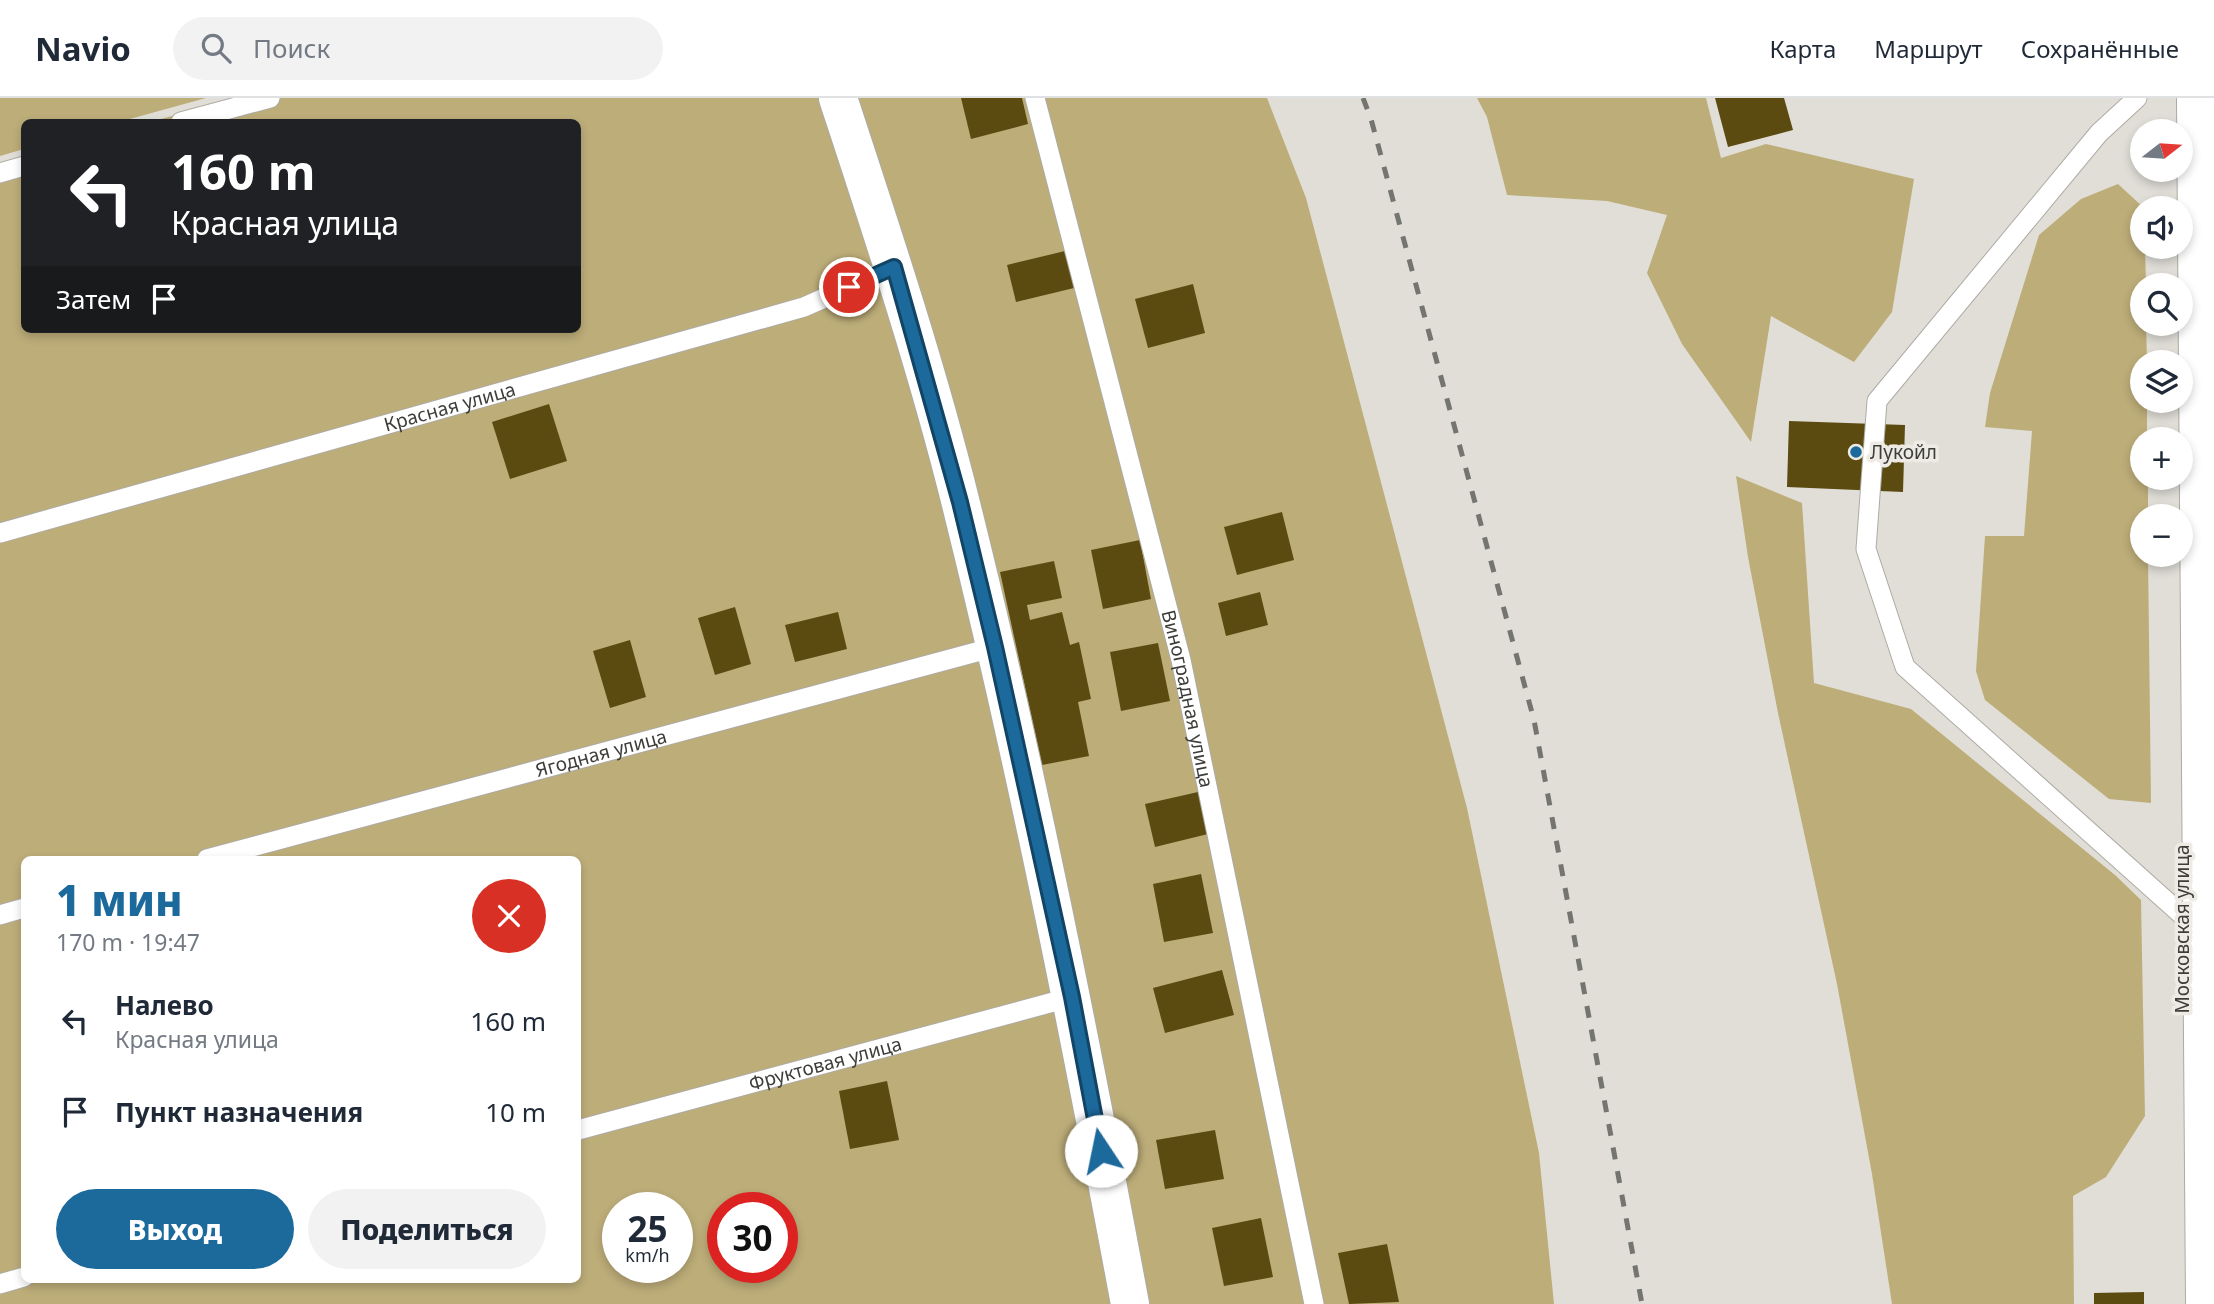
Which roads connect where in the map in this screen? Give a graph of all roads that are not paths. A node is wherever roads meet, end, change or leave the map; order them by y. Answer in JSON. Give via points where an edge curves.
{"nodes":[{"id":1,"x":270,"y":98,"type":"edge"},
{"id":2,"x":838,"y":98,"type":"edge"},
{"id":3,"x":1035,"y":98,"type":"edge"},
{"id":4,"x":2173,"y":98,"type":"edge"},
{"id":5,"x":2196,"y":98,"type":"edge"},
{"id":6,"x":2136,"y":99,"type":"edge"},
{"id":7,"x":192,"y":119,"type":"edge"},
{"id":8,"x":2174,"y":119,"type":"edge"},
{"id":9,"x":21,"y":167,"type":"edge"},
{"id":10,"x":0,"y":173,"type":"edge"},
{"id":11,"x":2191,"y":185,"type":"edge"},
{"id":12,"x":894,"y":267,"type":"junction"},
{"id":13,"x":0,"y":533,"type":"edge"},
{"id":14,"x":2179,"y":567,"type":"edge"},
{"id":15,"x":995,"y":647,"type":"junction"},
{"id":16,"x":218,"y":856,"type":"edge"},
{"id":17,"x":21,"y":909,"type":"edge"},
{"id":18,"x":0,"y":915,"type":"edge"},
{"id":19,"x":2182,"y":915,"type":"junction"},
{"id":20,"x":1072,"y":997,"type":"junction"},
{"id":21,"x":581,"y":1128,"type":"edge"},
{"id":22,"x":21,"y":1278,"type":"edge"},
{"id":23,"x":0,"y":1284,"type":"edge"},
{"id":24,"x":1130,"y":1304,"type":"edge"},
{"id":25,"x":1314,"y":1304,"type":"edge"},
{"id":26,"x":2182,"y":1304,"type":"edge"},
{"id":27,"x":2206,"y":1304,"type":"edge"}],
"edges":[{"from":1,"to":7,"type":"lane"},
{"from":2,"to":12,"type":"main road"},
{"from":3,"to":25,"type":"lane","name":"Виноградная улица","via":[[1181,660]]},
{"from":4,"to":8,"type":"main road"},
{"from":5,"to":11,"type":"main road","name":"Московская улица"},
{"from":6,"to":19,"type":"lane","via":[[2099,133],[1877,401],[1866,548],[1905,667]]},
{"from":9,"to":10,"type":"lane"},
{"from":11,"to":27,"type":"main road","name":"Московская улица"},
{"from":12,"to":13,"type":"lane","name":"Красная улица","via":[[804,307]]},
{"from":12,"to":15,"type":"main road"},
{"from":14,"to":19,"type":"main road","name":"Московская улица"},
{"from":15,"to":16,"type":"lane","name":"Ягодная улица"},
{"from":15,"to":20,"type":"main road"},
{"from":17,"to":18,"type":"lane"},
{"from":19,"to":26,"type":"main road","name":"Московская улица"},
{"from":20,"to":21,"type":"lane","name":"Фруктовая улица"},
{"from":20,"to":24,"type":"main road"},
{"from":22,"to":23,"type":"lane"}]}
